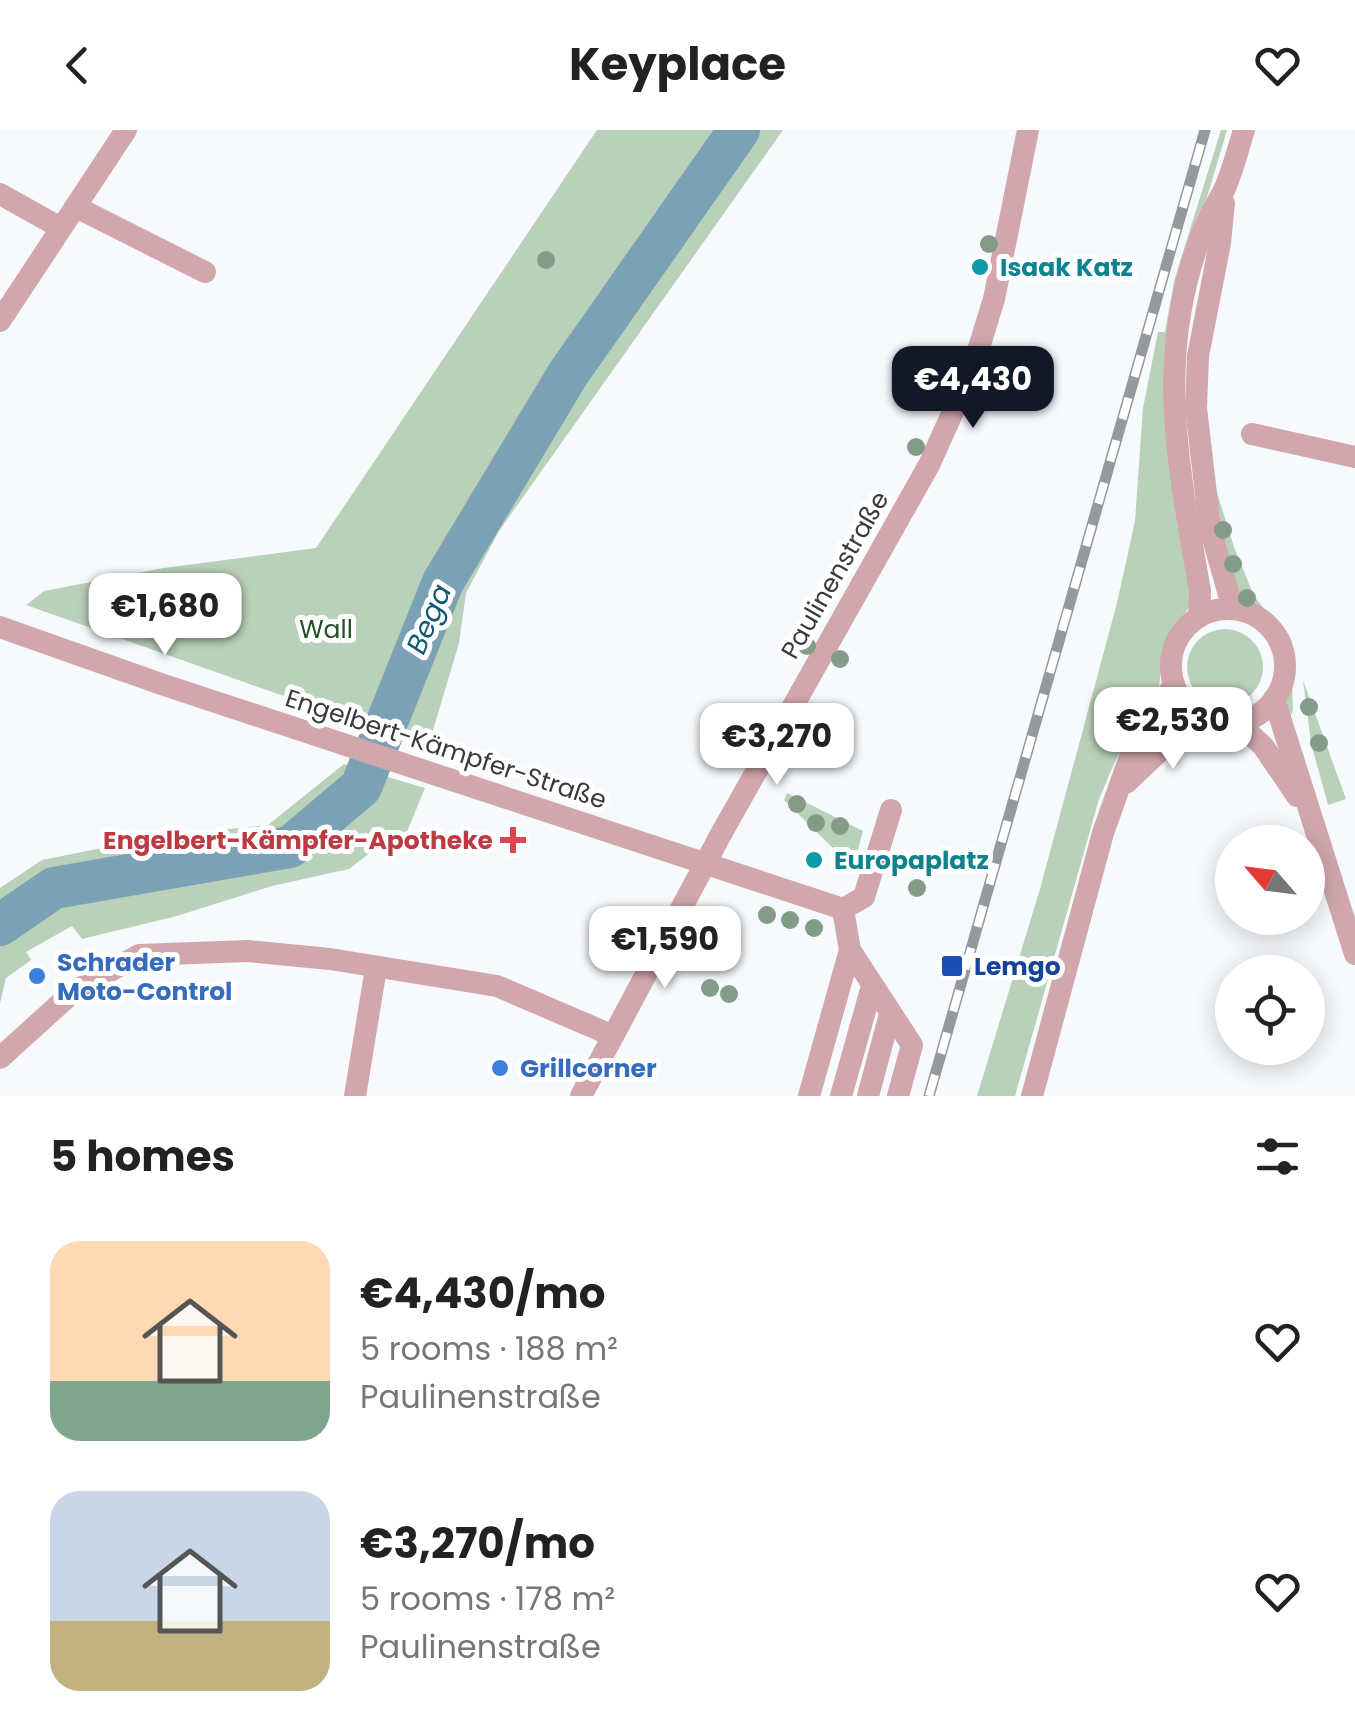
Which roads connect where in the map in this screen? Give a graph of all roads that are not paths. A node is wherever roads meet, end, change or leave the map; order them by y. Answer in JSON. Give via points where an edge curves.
{"nodes":[{"id":1,"x":126,"y":130,"type":"edge"},
{"id":2,"x":1028,"y":130,"type":"edge"},
{"id":3,"x":1244,"y":130,"type":"edge"},
{"id":4,"x":1226,"y":185,"type":"junction"},
{"id":5,"x":0,"y":194,"type":"edge"},
{"id":6,"x":76,"y":207,"type":"junction"},
{"id":7,"x":61,"y":228,"type":"junction"},
{"id":8,"x":205,"y":272,"type":"dead end"},
{"id":9,"x":0,"y":320,"type":"edge"},
{"id":10,"x":1252,"y":434,"type":"dead end"},
{"id":11,"x":1355,"y":457,"type":"edge"},
{"id":12,"x":1233,"y":609,"type":"junction"},
{"id":13,"x":1200,"y":616,"type":"junction"},
{"id":14,"x":0,"y":627,"type":"edge"},
{"id":15,"x":1174,"y":684,"type":"junction"},
{"id":16,"x":1274,"y":699,"type":"junction"},
{"id":17,"x":1205,"y":718,"type":"junction"},
{"id":18,"x":1238,"y":723,"type":"junction"},
{"id":19,"x":1118,"y":794,"type":"junction"},
{"id":20,"x":891,"y":810,"type":"dead end"},
{"id":21,"x":1313,"y":819,"type":"junction"},
{"id":22,"x":706,"y":863,"type":"junction"},
{"id":23,"x":843,"y":909,"type":"junction"},
{"id":24,"x":850,"y":950,"type":"junction"},
{"id":25,"x":1355,"y":954,"type":"edge"},
{"id":26,"x":376,"y":968,"type":"junction"},
{"id":27,"x":872,"y":986,"type":"junction"},
{"id":28,"x":890,"y":1014,"type":"junction"},
{"id":29,"x":612,"y":1035,"type":"junction"},
{"id":30,"x":0,"y":1058,"type":"edge"},
{"id":31,"x":354,"y":1096,"type":"edge"},
{"id":32,"x":581,"y":1096,"type":"edge"},
{"id":33,"x":809,"y":1096,"type":"edge"},
{"id":34,"x":841,"y":1096,"type":"edge"},
{"id":35,"x":868,"y":1096,"type":"edge"},
{"id":36,"x":898,"y":1096,"type":"edge"},
{"id":37,"x":1032,"y":1096,"type":"edge"}],
"edges":[{"from":1,"to":6,"type":"street"},
{"from":2,"to":22,"type":"street","name":"Paulinenstraße","via":[[1004,257],[972,367],[928,465]]},
{"from":3,"to":4,"type":"street"},
{"from":4,"to":12,"type":"street","via":[[1196,408],[1210,528]]},
{"from":4,"to":13,"type":"street","via":[[1201,236],[1174,364],[1176,443]]},
{"from":5,"to":7,"type":"street"},
{"from":6,"to":7,"type":"street"},
{"from":6,"to":8,"type":"street"},
{"from":7,"to":9,"type":"street"},
{"from":10,"to":11,"type":"street"},
{"from":12,"to":13,"type":"street"},
{"from":12,"to":16,"type":"street","via":[[1252,614],[1279,642],[1283,680]]},
{"from":13,"to":15,"type":"street","via":[[1174,646]]},
{"from":14,"to":22,"type":"street","name":"Engelbert-Kämpfer-Straße"},
{"from":15,"to":17,"type":"street"},
{"from":15,"to":19,"type":"street","via":[[1131,754]]},
{"from":16,"to":18,"type":"street"},
{"from":16,"to":21,"type":"street"},
{"from":17,"to":18,"type":"street"},
{"from":17,"to":19,"type":"street","via":[[1140,766]]},
{"from":18,"to":21,"type":"street"},
{"from":19,"to":37,"type":"street"},
{"from":20,"to":23,"type":"street","via":[[864,897]]},
{"from":21,"to":25,"type":"street"},
{"from":22,"to":23,"type":"street","name":"Engelbert-Kämpfer-Straße"},
{"from":22,"to":29,"type":"street","name":"Paulinenstraße"},
{"from":23,"to":24,"type":"street"},
{"from":24,"to":27,"type":"street"},
{"from":24,"to":33,"type":"street"},
{"from":26,"to":29,"type":"street","via":[[497,986]]},
{"from":26,"to":30,"type":"street","via":[[248,951],[140,955],[73,992]]},
{"from":26,"to":31,"type":"street"},
{"from":27,"to":28,"type":"street"},
{"from":27,"to":34,"type":"street"},
{"from":28,"to":35,"type":"street"},
{"from":28,"to":36,"type":"street","via":[[912,1045]]},
{"from":29,"to":32,"type":"street","name":"Paulinenstraße"}]}
